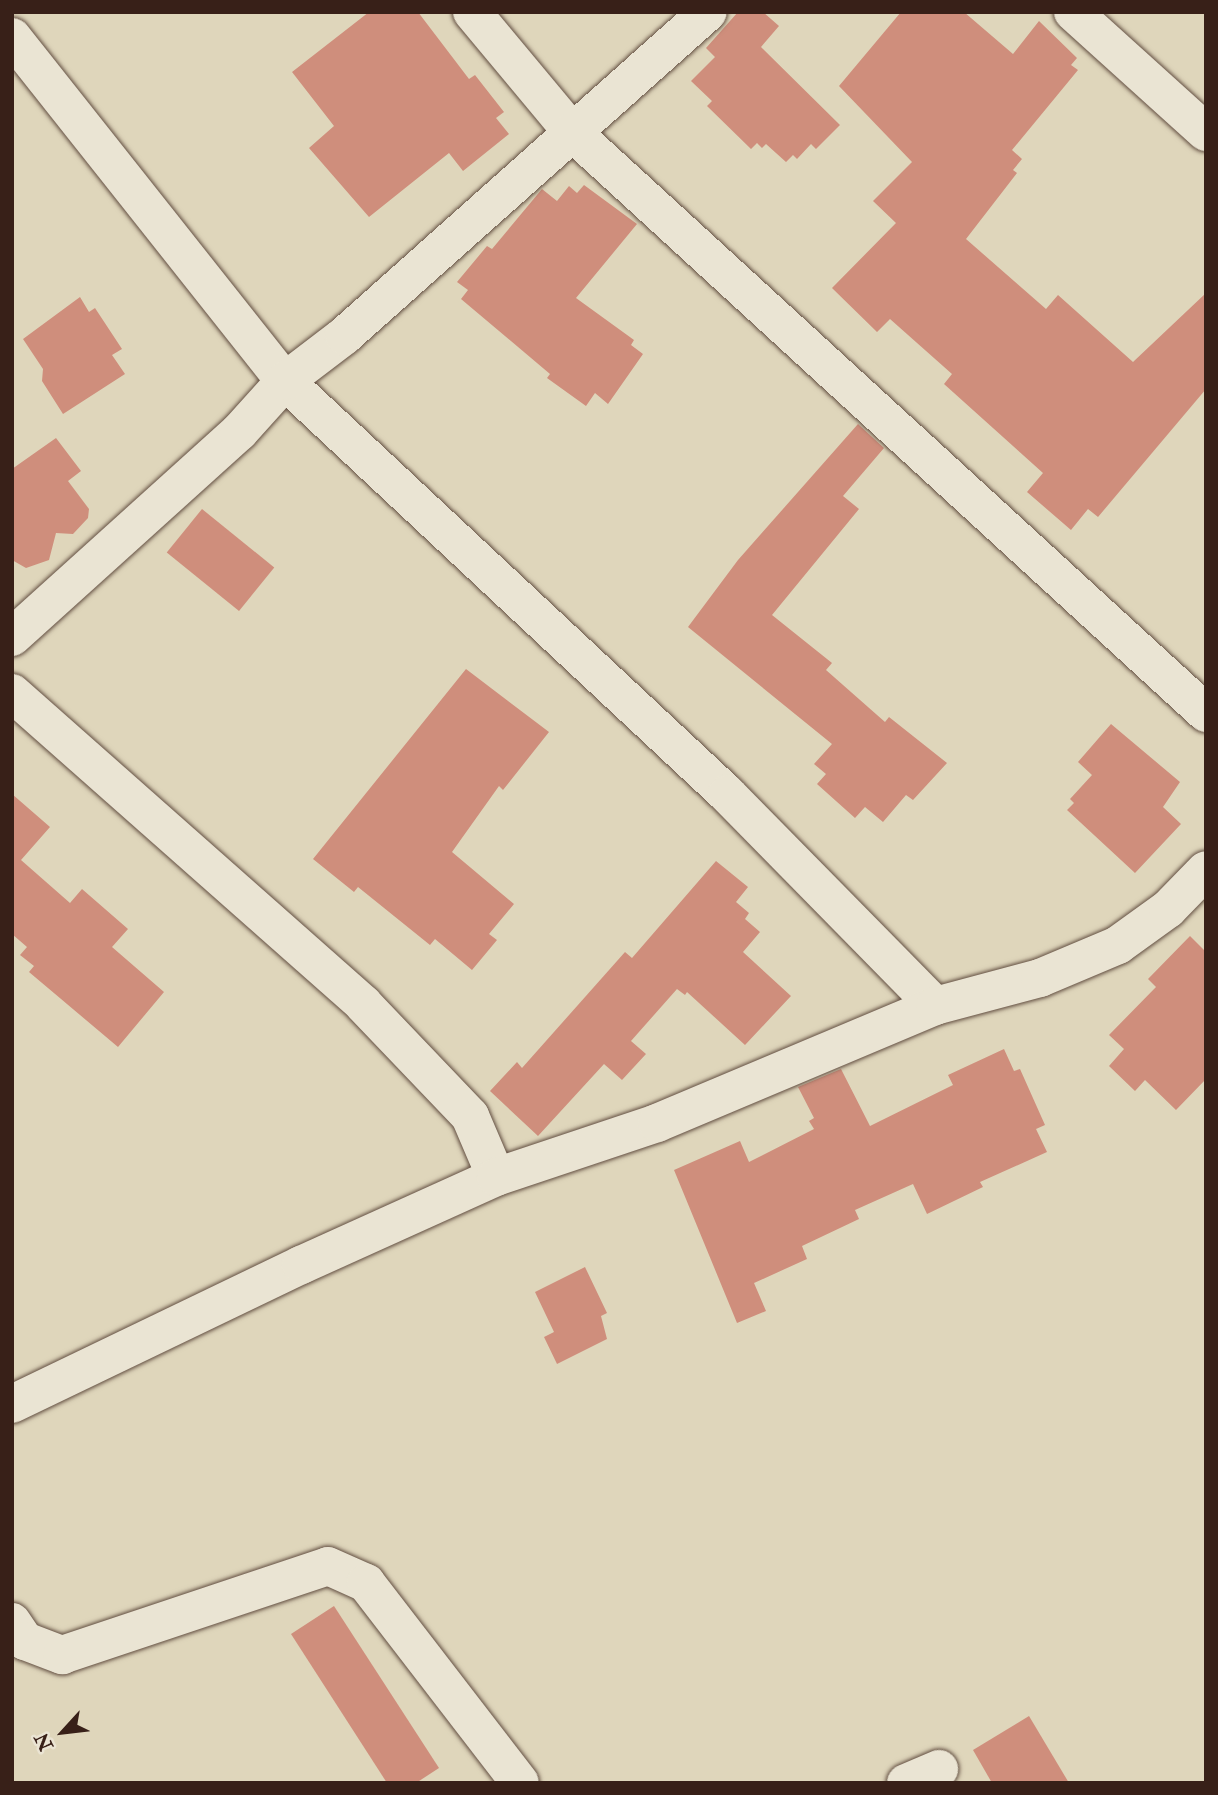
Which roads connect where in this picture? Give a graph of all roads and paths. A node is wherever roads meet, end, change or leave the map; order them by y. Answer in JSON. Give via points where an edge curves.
{"nodes":[{"id":1,"x":472,"y":12,"type":"edge"},
{"id":2,"x":708,"y":12,"type":"edge"},
{"id":3,"x":1073,"y":12,"type":"edge"},
{"id":4,"x":12,"y":37,"type":"edge"},
{"id":5,"x":572,"y":132,"type":"junction"},
{"id":6,"x":1206,"y":132,"type":"edge"},
{"id":7,"x":285,"y":380,"type":"junction"},
{"id":8,"x":12,"y":636,"type":"edge"},
{"id":9,"x":12,"y":693,"type":"edge"},
{"id":10,"x":1206,"y":713,"type":"edge"},
{"id":11,"x":1206,"y":870,"type":"edge"},
{"id":12,"x":935,"y":1006,"type":"junction"},
{"id":13,"x":496,"y":1177,"type":"junction"},
{"id":14,"x":12,"y":1404,"type":"edge"},
{"id":15,"x":12,"y":1622,"type":"edge"},
{"id":16,"x":520,"y":1783,"type":"edge"}],
"edges":[{"from":1,"to":5,"type":"street"},
{"from":2,"to":5,"type":"street"},
{"from":3,"to":6,"type":"street"},
{"from":4,"to":7,"type":"street"},
{"from":5,"to":7,"type":"street","via":[[344,336]]},
{"from":5,"to":10,"type":"street"},
{"from":7,"to":8,"type":"street","via":[[239,432]]},
{"from":7,"to":12,"type":"street","via":[[727,794]]},
{"from":9,"to":13,"type":"street","via":[[363,1004],[470,1116]]},
{"from":11,"to":12,"type":"street","via":[[1168,909],[1118,945],[1040,978]]},
{"from":12,"to":13,"type":"street","via":[[657,1123]]},
{"from":13,"to":14,"type":"street","via":[[300,1265]]},
{"from":15,"to":16,"type":"street","via":[[25,1641],[62,1655],[328,1566],[366,1583]]}]}
